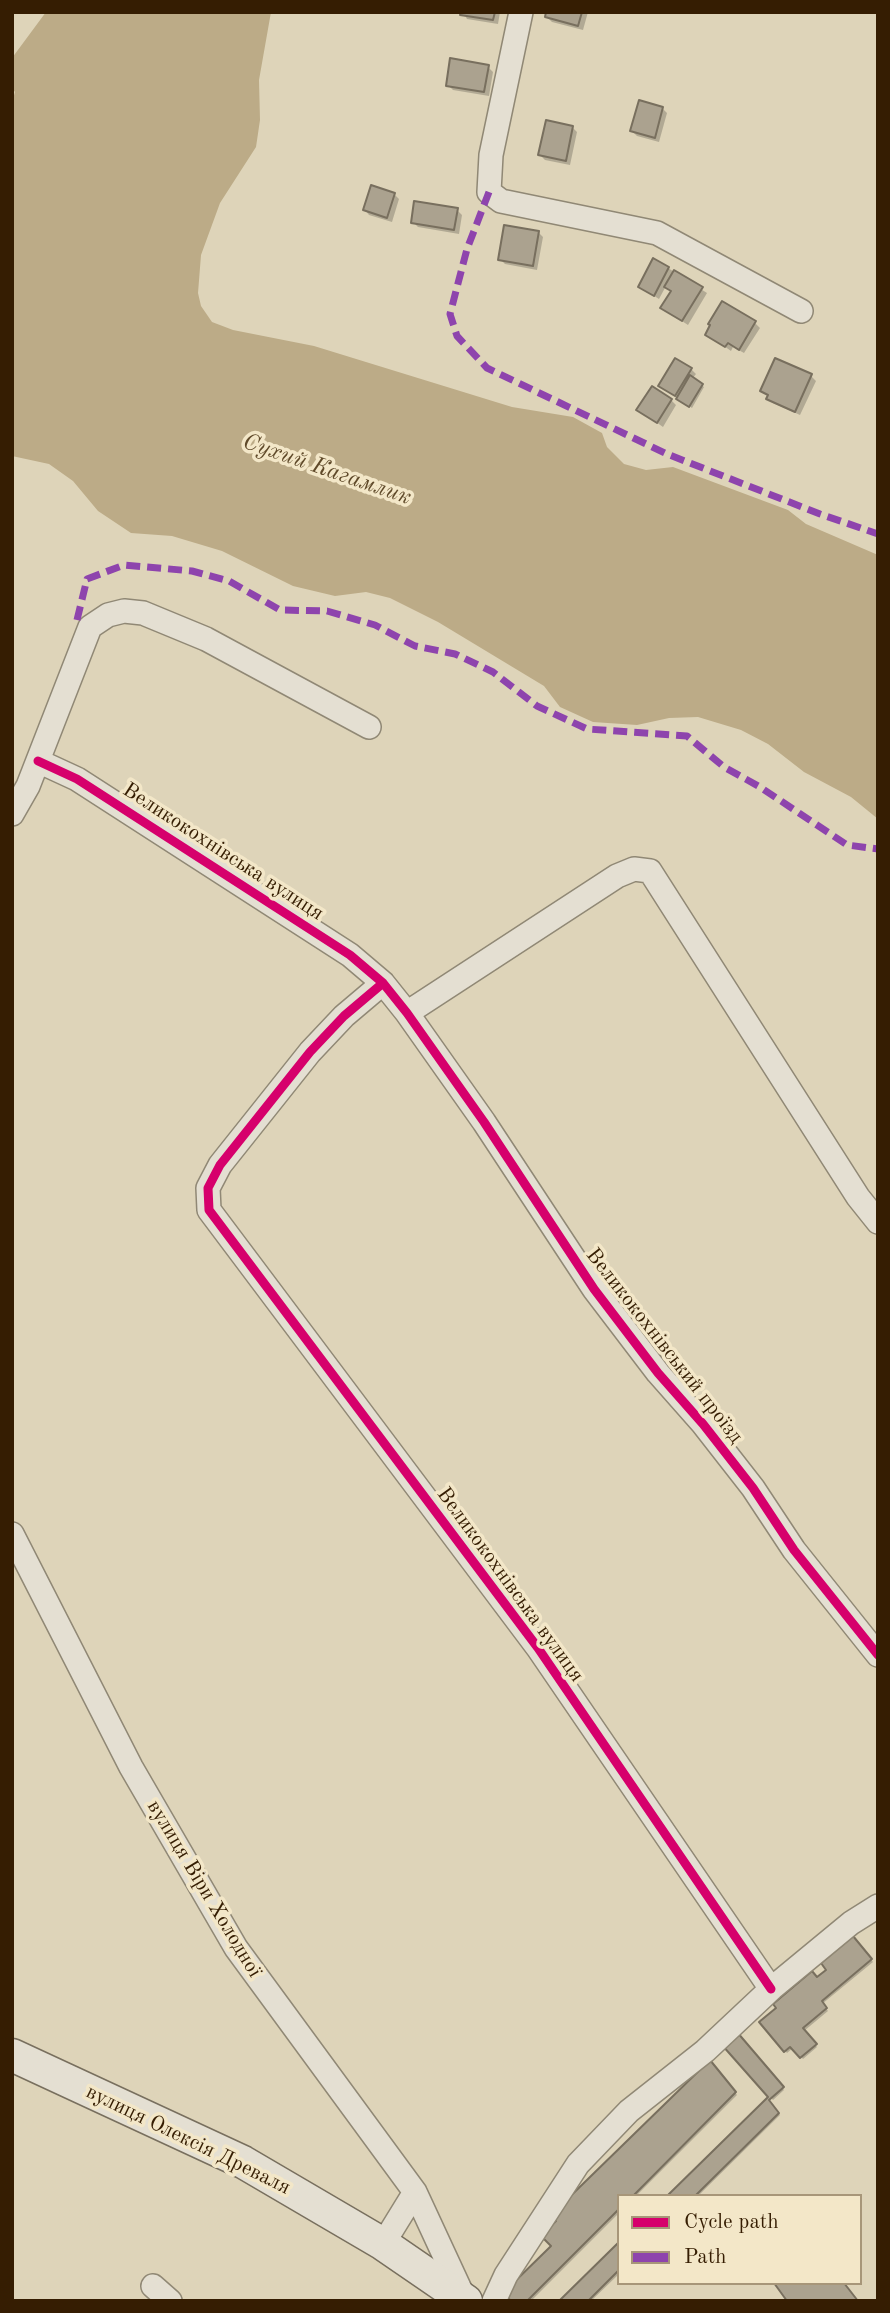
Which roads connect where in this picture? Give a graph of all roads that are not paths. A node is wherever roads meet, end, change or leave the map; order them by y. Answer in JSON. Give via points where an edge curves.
{"nodes":[{"id":1,"x":522,"y":12,"type":"edge"},
{"id":2,"x":801,"y":311,"type":"dead end"},
{"id":3,"x":369,"y":727,"type":"dead end"},
{"id":4,"x":38,"y":761,"type":"junction"},
{"id":5,"x":12,"y":814,"type":"edge"},
{"id":6,"x":383,"y":983,"type":"junction"},
{"id":7,"x":407,"y":1013,"type":"junction"},
{"id":8,"x":878,"y":1222,"type":"edge"},
{"id":9,"x":12,"y":1534,"type":"edge"},
{"id":10,"x":878,"y":1655,"type":"edge"},
{"id":11,"x":878,"y":1906,"type":"edge"},
{"id":12,"x":771,"y":1989,"type":"junction"},
{"id":13,"x":12,"y":2055,"type":"edge"},
{"id":14,"x":415,"y":2192,"type":"junction"},
{"id":15,"x":383,"y":2244,"type":"junction"},
{"id":16,"x":475,"y":2300,"type":"edge"}],
"edges":[{"from":1,"to":2,"type":"street","via":[[491,155],[489,192],[501,201],[657,233]]},
{"from":3,"to":4,"type":"street","via":[[206,639],[143,613],[124,611],[90,627]]},
{"from":4,"to":5,"type":"street"},
{"from":4,"to":6,"type":"street","name":"Великокохнівська вулиця","via":[[77,779],[350,955]]},
{"from":6,"to":7,"type":"street","name":"Великокохнівський проїзд"},
{"from":6,"to":12,"type":"street","name":"Великокохнівська вулиця","via":[[310,1052],[220,1165],[208,1188],[209,1210],[538,1648]]},
{"from":7,"to":8,"type":"street","via":[[617,876],[634,869],[650,871]]},
{"from":7,"to":10,"type":"street","name":"Великокохнівський проїзд","via":[[594,1289],[753,1488],[794,1550]]},
{"from":9,"to":14,"type":"street","name":"вулиця Віри Холодної","via":[[131,1768],[236,1948]]},
{"from":11,"to":12,"type":"street"},
{"from":12,"to":16,"type":"street","via":[[705,2051],[629,2111],[578,2164],[506,2275]]},
{"from":13,"to":15,"type":"street","name":"вулиця Олексія Древаля","via":[[243,2162]]},
{"from":14,"to":15,"type":"street"},
{"from":14,"to":16,"type":"street","name":"вулиця Віри Холодної"},
{"from":15,"to":16,"type":"street","name":"вулиця Олексія Древаля"}]}
